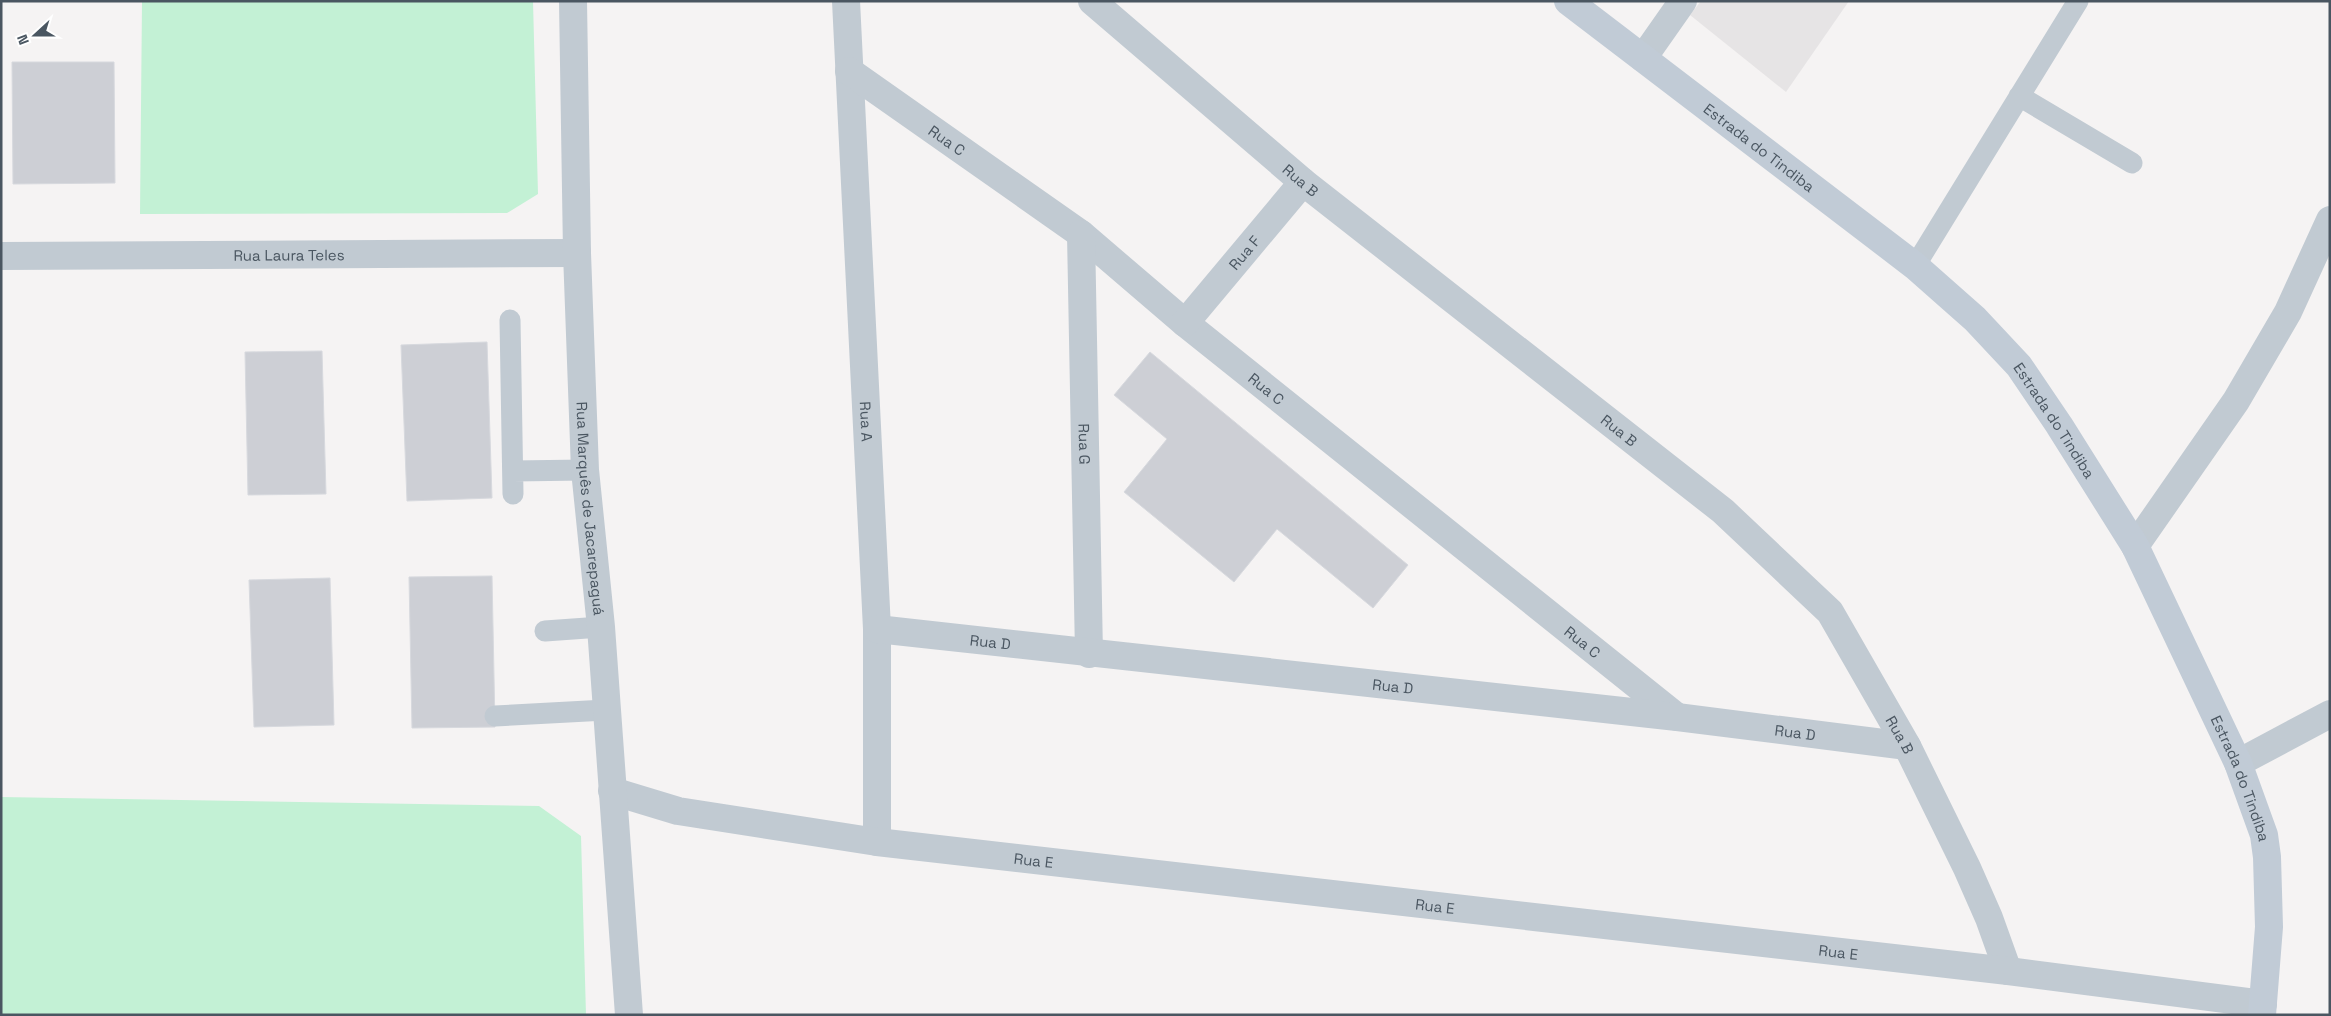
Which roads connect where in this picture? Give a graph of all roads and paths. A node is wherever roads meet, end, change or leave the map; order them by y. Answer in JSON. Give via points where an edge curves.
{"nodes":[{"id":1,"x":573,"y":1,"type":"edge"},
{"id":2,"x":846,"y":1,"type":"edge"},
{"id":3,"x":1092,"y":1,"type":"edge"},
{"id":4,"x":1568,"y":1,"type":"edge"},
{"id":5,"x":1683,"y":1,"type":"edge"},
{"id":6,"x":2078,"y":1,"type":"edge"},
{"id":7,"x":1643,"y":58,"type":"junction"},
{"id":8,"x":849,"y":71,"type":"junction"},
{"id":9,"x":2019,"y":96,"type":"junction"},
{"id":10,"x":2132,"y":163,"type":"dead end"},
{"id":11,"x":1303,"y":182,"type":"junction"},
{"id":12,"x":2330,"y":220,"type":"edge"},
{"id":13,"x":1081,"y":234,"type":"junction"},
{"id":14,"x":577,"y":253,"type":"junction"},
{"id":15,"x":1,"y":256,"type":"edge"},
{"id":16,"x":1915,"y":266,"type":"junction"},
{"id":17,"x":510,"y":320,"type":"dead end"},
{"id":18,"x":1185,"y":323,"type":"junction"},
{"id":19,"x":585,"y":470,"type":"junction"},
{"id":20,"x":513,"y":471,"type":"junction"},
{"id":21,"x":513,"y":494,"type":"dead end"},
{"id":22,"x":2135,"y":546,"type":"junction"},
{"id":23,"x":601,"y":628,"type":"junction"},
{"id":24,"x":877,"y":629,"type":"junction"},
{"id":25,"x":545,"y":631,"type":"dead end"},
{"id":26,"x":1089,"y":654,"type":"junction"},
{"id":27,"x":606,"y":710,"type":"junction"},
{"id":28,"x":2330,"y":714,"type":"edge"},
{"id":29,"x":494,"y":716,"type":"dead end"},
{"id":30,"x":1677,"y":717,"type":"junction"},
{"id":31,"x":1906,"y":746,"type":"junction"},
{"id":32,"x":2238,"y":763,"type":"junction"},
{"id":33,"x":612,"y":791,"type":"junction"},
{"id":34,"x":877,"y":842,"type":"junction"},
{"id":35,"x":2008,"y":971,"type":"junction"},
{"id":36,"x":2263,"y":1010,"type":"edge"},
{"id":37,"x":628,"y":1015,"type":"edge"}],
"edges":[{"from":1,"to":14,"type":"street","name":"Rua Marquês de Jacarepaguá"},
{"from":2,"to":8,"type":"street","name":"Rua A"},
{"from":3,"to":11,"type":"street","name":"Rua B"},
{"from":4,"to":7,"type":"main road","name":"Estrada do Tindiba"},
{"from":5,"to":7,"type":"street"},
{"from":6,"to":9,"type":"lane"},
{"from":7,"to":16,"type":"main road","name":"Estrada do Tindiba"},
{"from":8,"to":13,"type":"street","name":"Rua C"},
{"from":8,"to":24,"type":"street","name":"Rua A"},
{"from":9,"to":10,"type":"lane"},
{"from":9,"to":16,"type":"lane"},
{"from":11,"to":18,"type":"street","name":"Rua F"},
{"from":11,"to":31,"type":"street","name":"Rua B","via":[[1724,511],[1779,561],[1830,612]]},
{"from":12,"to":22,"type":"street","via":[[2288,312],[2236,401]]},
{"from":13,"to":18,"type":"street","name":"Rua C"},
{"from":13,"to":26,"type":"street","name":"Rua G"},
{"from":14,"to":15,"type":"street","name":"Rua Laura Teles"},
{"from":14,"to":19,"type":"street","name":"Rua Marquês de Jacarepaguá"},
{"from":16,"to":22,"type":"main road","name":"Estrada do Tindiba","via":[[1975,319],[2019,366]]},
{"from":17,"to":20,"type":"lane"},
{"from":18,"to":30,"type":"street","name":"Rua C"},
{"from":19,"to":20,"type":"lane"},
{"from":19,"to":23,"type":"street","name":"Rua Marquês de Jacarepaguá"},
{"from":20,"to":21,"type":"lane"},
{"from":22,"to":32,"type":"main road","name":"Estrada do Tindiba"},
{"from":23,"to":25,"type":"lane"},
{"from":23,"to":27,"type":"street","name":"Rua Marquês de Jacarepaguá"},
{"from":24,"to":26,"type":"street","name":"Rua D"},
{"from":24,"to":34,"type":"street","name":"Rua A"},
{"from":26,"to":30,"type":"street","name":"Rua D"},
{"from":27,"to":29,"type":"lane"},
{"from":27,"to":33,"type":"street","name":"Rua Marquês de Jacarepaguá"},
{"from":28,"to":32,"type":"street"},
{"from":30,"to":31,"type":"street","name":"Rua D"},
{"from":31,"to":35,"type":"street","name":"Rua B","via":[[1978,893]]},
{"from":32,"to":36,"type":"main road","name":"Estrada do Tindiba","via":[[2264,835],[2267,857],[2268,927]]},
{"from":33,"to":34,"type":"street","name":"Rua E","via":[[678,811]]},
{"from":33,"to":37,"type":"street","name":"Rua Marquês de Jacarepaguá"},
{"from":34,"to":35,"type":"street","name":"Rua E"},
{"from":35,"to":36,"type":"street","name":"Rua E"}]}
